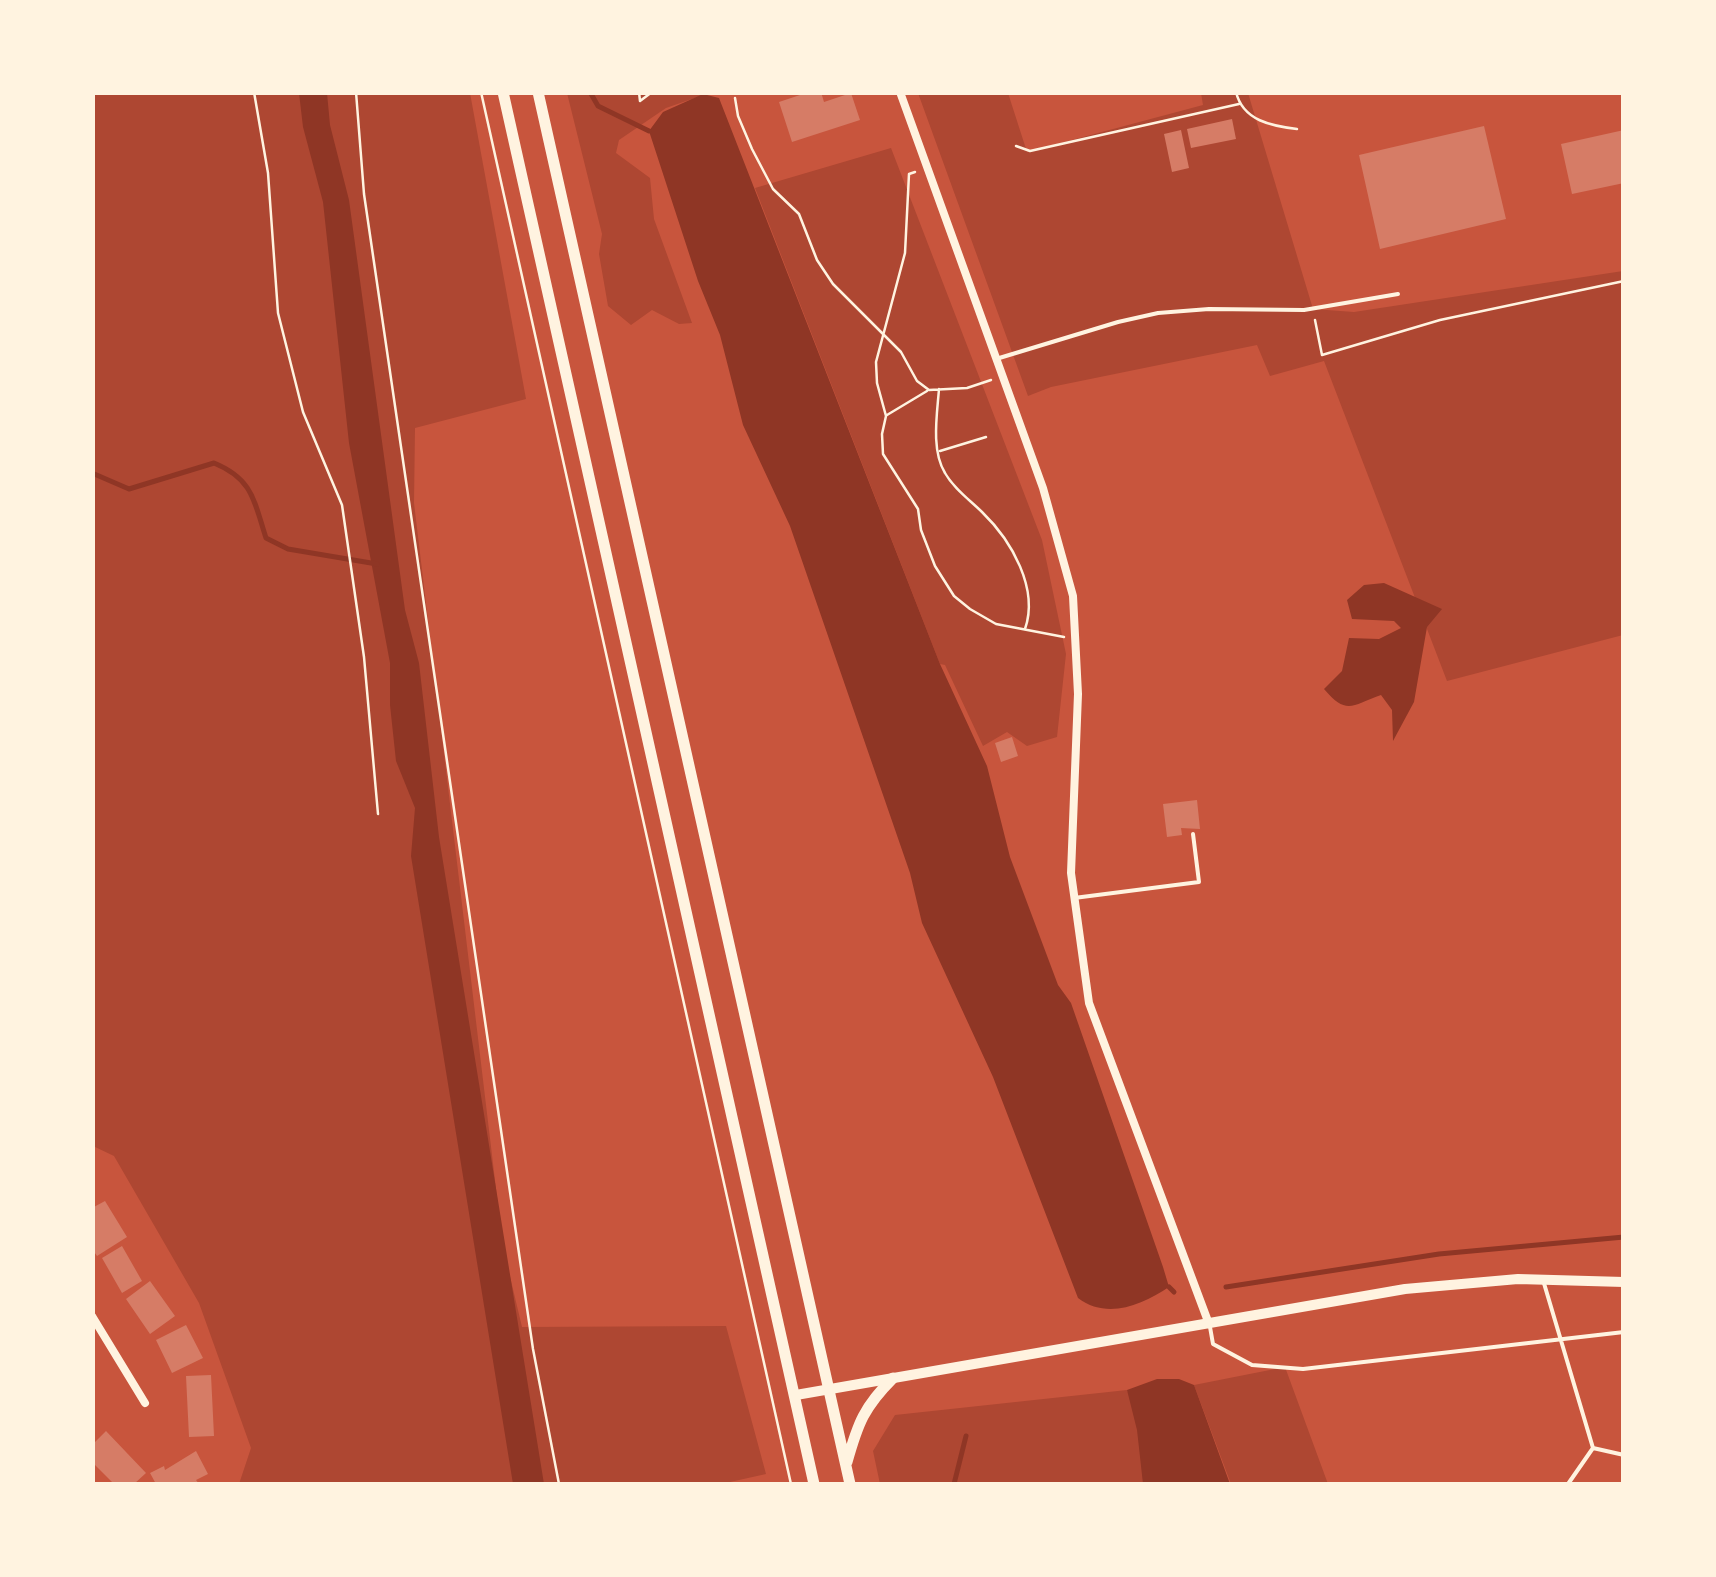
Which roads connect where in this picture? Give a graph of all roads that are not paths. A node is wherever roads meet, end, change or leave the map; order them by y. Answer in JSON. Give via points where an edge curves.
{"nodes":[{"id":1,"x":503,"y":92,"type":"edge"},
{"id":2,"x":538,"y":92,"type":"edge"},
{"id":3,"x":900,"y":92,"type":"edge"},
{"id":4,"x":1398,"y":294,"type":"dead end"},
{"id":5,"x":996,"y":359,"type":"junction"},
{"id":6,"x":1193,"y":834,"type":"dead end"},
{"id":7,"x":1074,"y":898,"type":"junction"},
{"id":8,"x":1543,"y":1280,"type":"junction"},
{"id":9,"x":1624,"y":1282,"type":"edge"},
{"id":10,"x":92,"y":1316,"type":"edge"},
{"id":11,"x":1209,"y":1324,"type":"junction"},
{"id":12,"x":1624,"y":1332,"type":"edge"},
{"id":13,"x":1560,"y":1339,"type":"junction"},
{"id":14,"x":893,"y":1378,"type":"junction"},
{"id":15,"x":830,"y":1388,"type":"junction"},
{"id":16,"x":796,"y":1396,"type":"junction"},
{"id":17,"x":145,"y":1403,"type":"dead end"},
{"id":18,"x":1592,"y":1448,"type":"junction"},
{"id":19,"x":1624,"y":1456,"type":"edge"},
{"id":20,"x":846,"y":1466,"type":"junction"},
{"id":21,"x":814,"y":1484,"type":"edge"},
{"id":22,"x":850,"y":1484,"type":"edge"},
{"id":23,"x":1568,"y":1484,"type":"edge"}],
"edges":[{"from":1,"to":16,"type":"main road"},
{"from":2,"to":15,"type":"main road"},
{"from":3,"to":5,"type":"street"},
{"from":4,"to":5,"type":"lane","via":[[1313,309],[1158,313]]},
{"from":5,"to":7,"type":"street","via":[[1073,596]]},
{"from":6,"to":7,"type":"lane","via":[[1199,882]]},
{"from":7,"to":11,"type":"street","via":[[1089,1003]]},
{"from":8,"to":9,"type":"main road"},
{"from":8,"to":11,"type":"main road","via":[[1405,1289]]},
{"from":8,"to":13,"type":"lane"},
{"from":10,"to":17,"type":"street"},
{"from":11,"to":13,"type":"lane","via":[[1213,1344],[1252,1365],[1304,1369]]},
{"from":11,"to":14,"type":"main road"},
{"from":12,"to":13,"type":"lane"},
{"from":13,"to":18,"type":"lane"},
{"from":14,"to":15,"type":"main road"},
{"from":14,"to":20,"type":"main road","via":[[859,1418]]},
{"from":15,"to":16,"type":"main road"},
{"from":15,"to":20,"type":"main road"},
{"from":16,"to":21,"type":"main road"},
{"from":18,"to":19,"type":"lane"},
{"from":18,"to":23,"type":"lane"},
{"from":20,"to":22,"type":"main road"}]}
